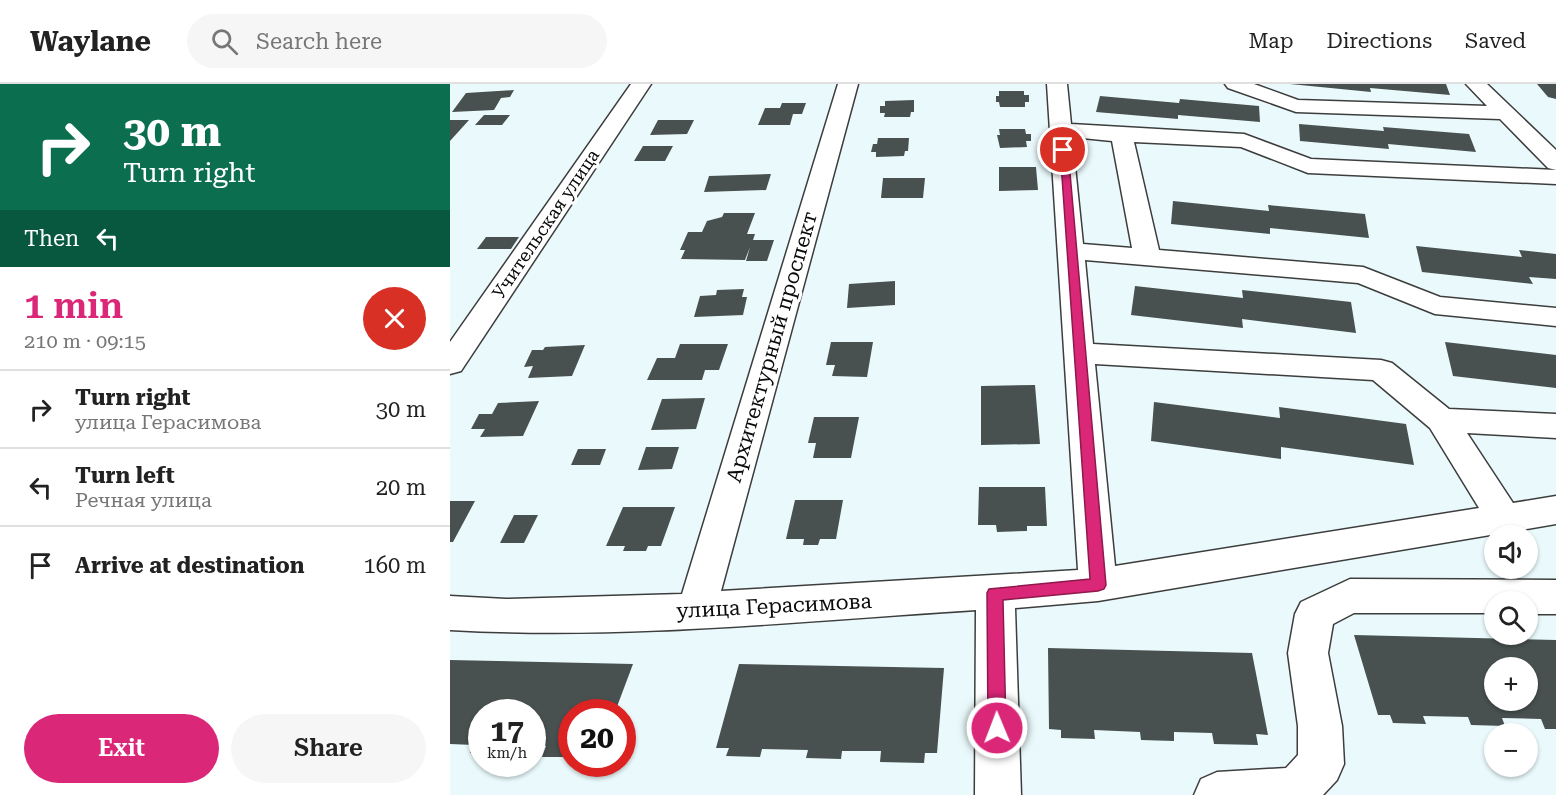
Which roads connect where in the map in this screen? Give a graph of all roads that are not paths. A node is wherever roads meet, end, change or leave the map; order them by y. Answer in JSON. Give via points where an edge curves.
{"nodes":[{"id":1,"x":641,"y":84,"type":"edge"},
{"id":2,"x":848,"y":84,"type":"edge"},
{"id":3,"x":1058,"y":84,"type":"edge"},
{"id":4,"x":1235,"y":84,"type":"edge"},
{"id":5,"x":1476,"y":84,"type":"edge"},
{"id":6,"x":1505,"y":113,"type":"junction"},
{"id":7,"x":1061,"y":130,"type":"junction"},
{"id":8,"x":1122,"y":135,"type":"junction"},
{"id":9,"x":1556,"y":163,"type":"edge"},
{"id":10,"x":1556,"y":177,"type":"edge"},
{"id":11,"x":1071,"y":251,"type":"junction"},
{"id":12,"x":1147,"y":257,"type":"junction"},
{"id":13,"x":1556,"y":317,"type":"edge"},
{"id":14,"x":1079,"y":353,"type":"junction"},
{"id":15,"x":450,"y":364,"type":"edge"},
{"id":16,"x":1441,"y":420,"type":"junction"},
{"id":17,"x":1556,"y":426,"type":"edge"},
{"id":18,"x":1556,"y":510,"type":"edge"},
{"id":19,"x":1504,"y":518,"type":"junction"},
{"id":20,"x":1098,"y":585,"type":"junction"},
{"id":21,"x":995,"y":593,"type":"junction"},
{"id":22,"x":1556,"y":597,"type":"edge"},
{"id":23,"x":697,"y":609,"type":"junction"},
{"id":24,"x":450,"y":613,"type":"edge"},
{"id":25,"x":998,"y":795,"type":"edge"},
{"id":26,"x":1216,"y":795,"type":"edge"}],
"edges":[{"from":1,"to":15,"type":"street","name":"Учительская улица"},
{"from":2,"to":23,"type":"street","name":"Архитектурный проспект"},
{"from":3,"to":7,"type":"street"},
{"from":4,"to":6,"type":"street","via":[[1296,106]]},
{"from":5,"to":6,"type":"street"},
{"from":6,"to":9,"type":"street"},
{"from":7,"to":8,"type":"street"},
{"from":7,"to":11,"type":"street"},
{"from":8,"to":10,"type":"street","via":[[1244,141],[1308,166]]},
{"from":8,"to":12,"type":"street"},
{"from":11,"to":12,"type":"street"},
{"from":11,"to":14,"type":"street"},
{"from":12,"to":13,"type":"street","via":[[1363,275],[1435,305]]},
{"from":14,"to":16,"type":"street","via":[[1381,370]]},
{"from":14,"to":20,"type":"street"},
{"from":16,"to":17,"type":"street"},
{"from":16,"to":19,"type":"street"},
{"from":18,"to":19,"type":"street","name":"улица Герасимова"},
{"from":19,"to":20,"type":"street","name":"улица Герасимова"},
{"from":20,"to":21,"type":"street","name":"улица Герасимова"},
{"from":21,"to":23,"type":"street","name":"улица Герасимова"},
{"from":21,"to":25,"type":"street"},
{"from":22,"to":26,"type":"street","via":[[1350,596],[1315,614],[1308,653],[1320,726],[1321,764],[1296,791]]},
{"from":23,"to":24,"type":"street","name":"улица Герасимова","via":[[506,616]]}]}
